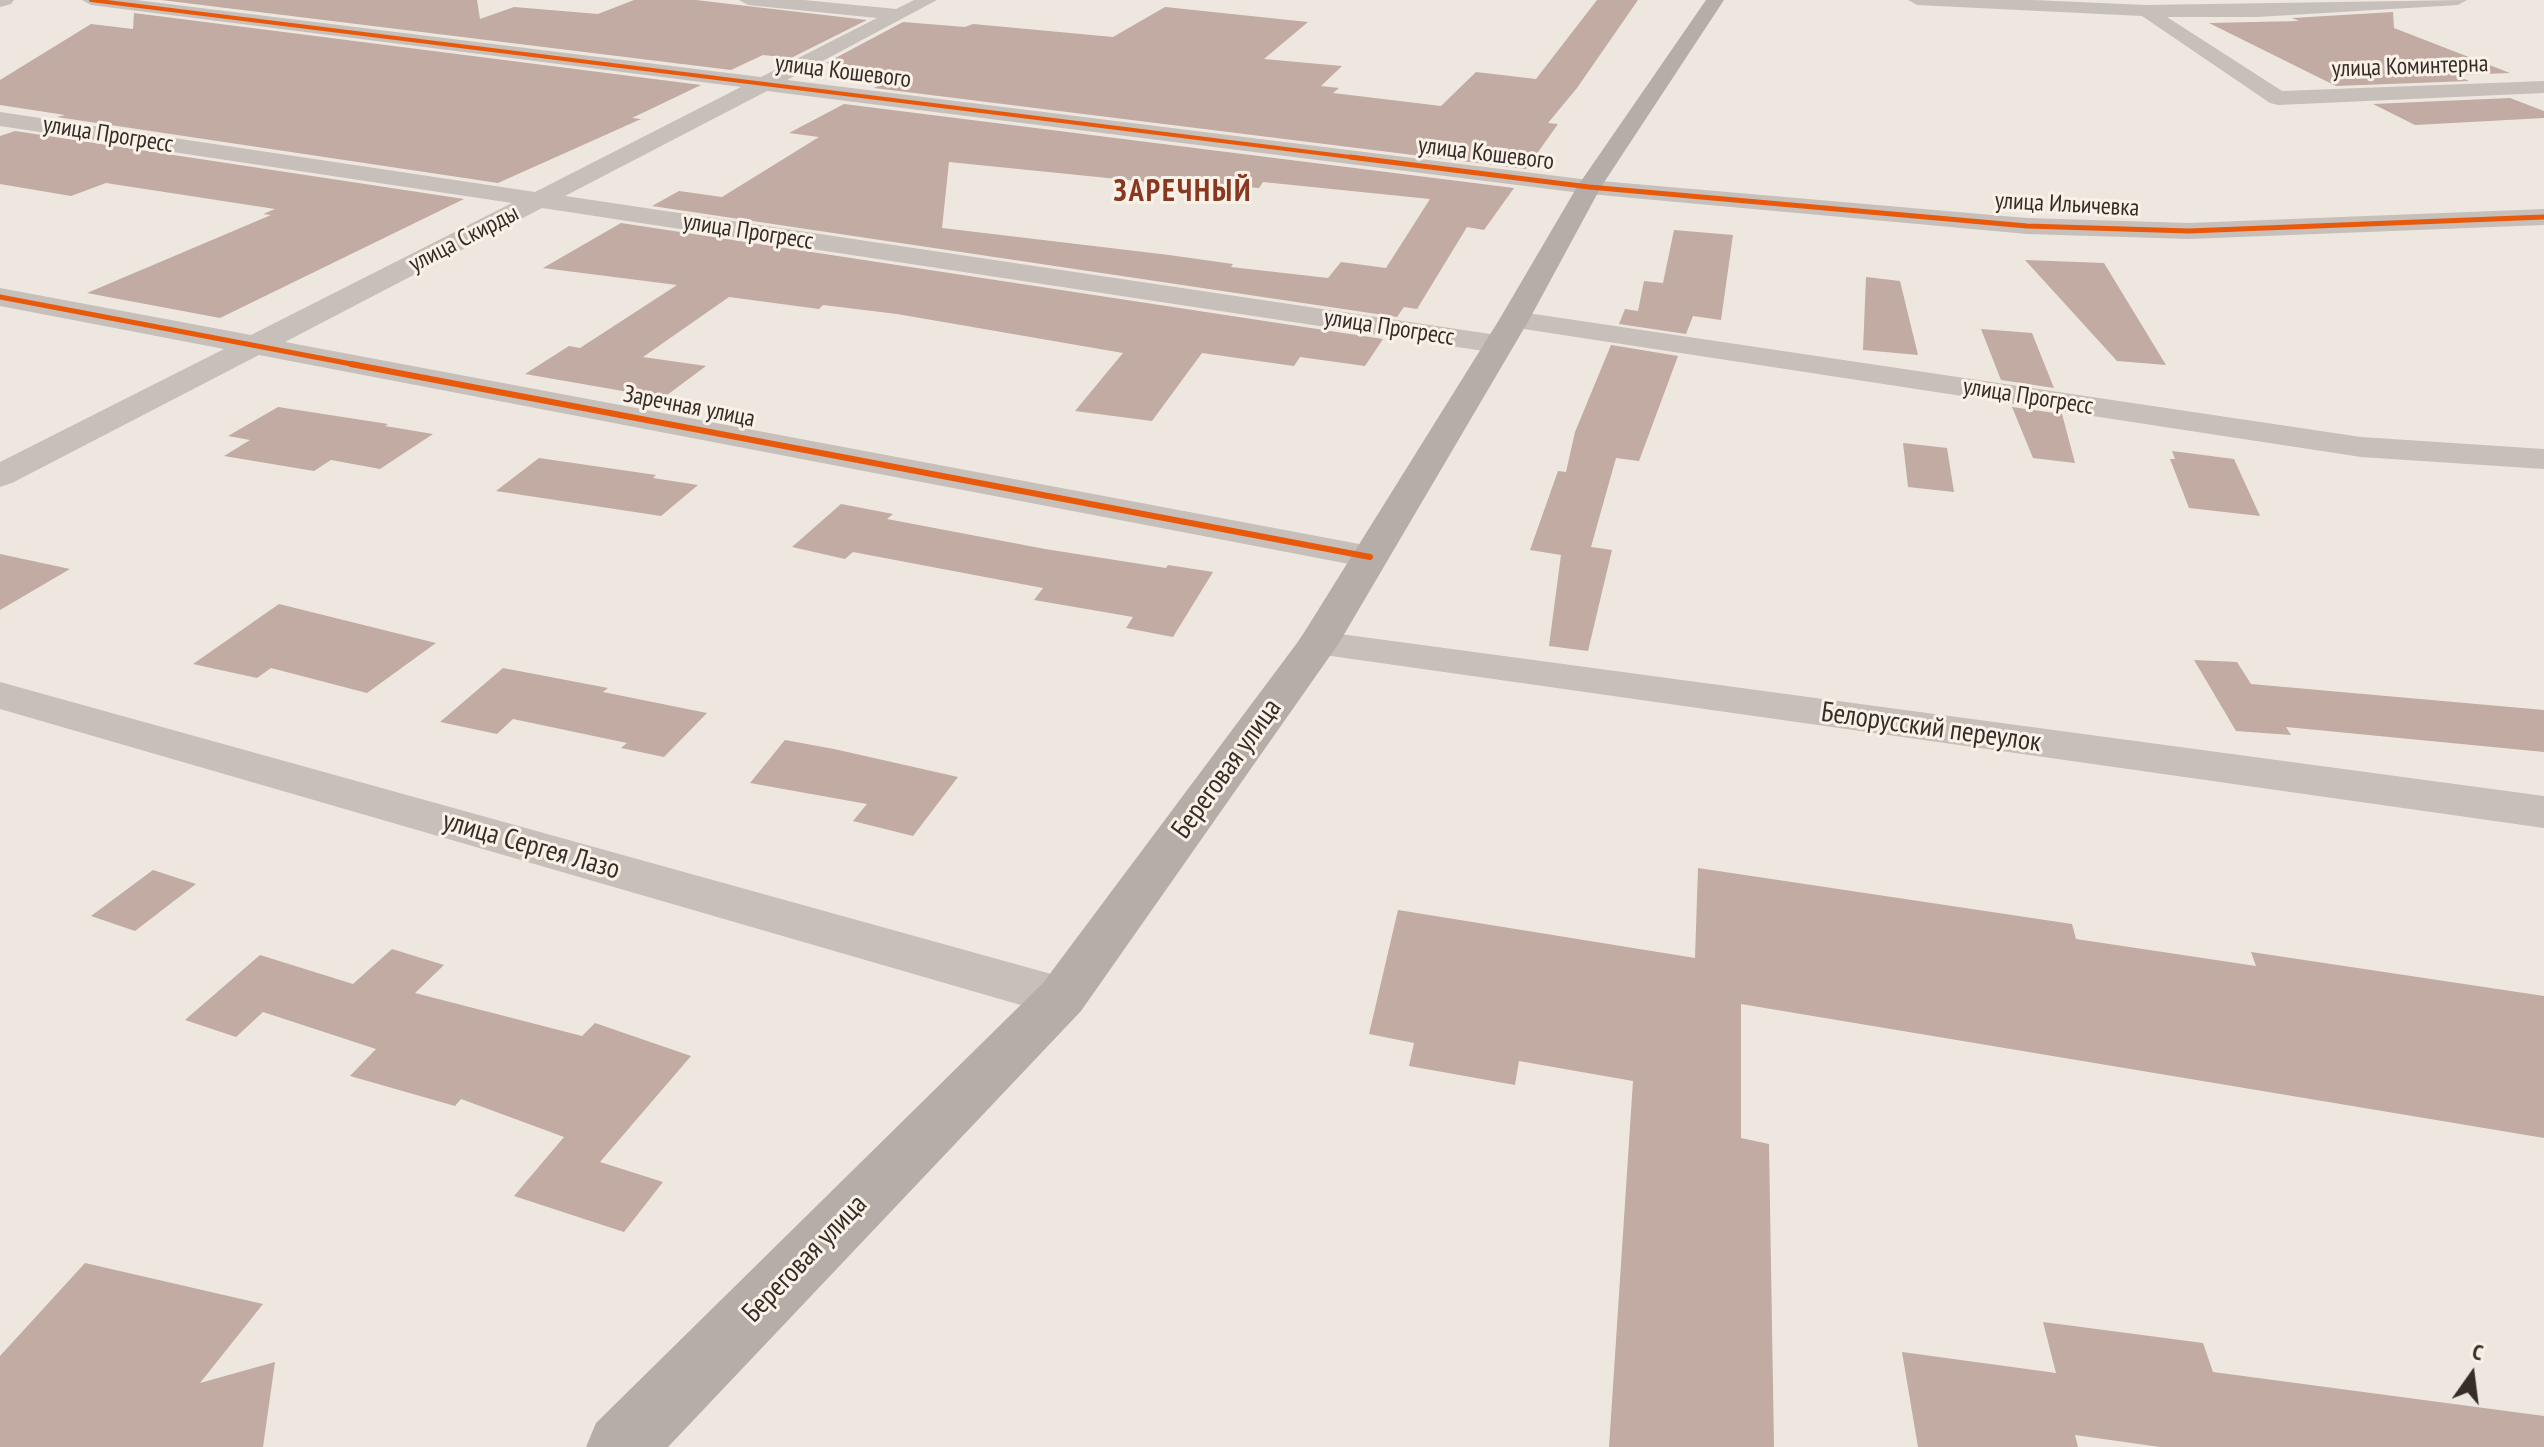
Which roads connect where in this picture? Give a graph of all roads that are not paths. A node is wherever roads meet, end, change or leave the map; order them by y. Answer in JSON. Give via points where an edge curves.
{"nodes":[{"id":1,"x":91,"y":0,"type":"edge"},
{"id":2,"x":748,"y":0,"type":"edge"},
{"id":3,"x":928,"y":0,"type":"edge"},
{"id":4,"x":1715,"y":0,"type":"edge"},
{"id":5,"x":1917,"y":0,"type":"edge"},
{"id":6,"x":2458,"y":0,"type":"edge"},
{"id":7,"x":2146,"y":11,"type":"junction"},
{"id":8,"x":899,"y":15,"type":"junction"},
{"id":9,"x":769,"y":83,"type":"junction"},
{"id":10,"x":2544,"y":87,"type":"edge"},
{"id":11,"x":0,"y":119,"type":"edge"},
{"id":12,"x":1589,"y":187,"type":"junction"},
{"id":13,"x":539,"y":201,"type":"junction"},
{"id":14,"x":2544,"y":217,"type":"edge"},
{"id":15,"x":0,"y":297,"type":"edge"},
{"id":16,"x":1505,"y":332,"type":"junction"},
{"id":17,"x":256,"y":345,"type":"junction"},
{"id":18,"x":2544,"y":459,"type":"edge"},
{"id":19,"x":0,"y":476,"type":"edge"},
{"id":20,"x":1370,"y":557,"type":"junction"},
{"id":21,"x":1318,"y":643,"type":"junction"},
{"id":22,"x":0,"y":695,"type":"edge"},
{"id":23,"x":2544,"y":812,"type":"edge"},
{"id":24,"x":1062,"y":997,"type":"junction"},
{"id":25,"x":621,"y":1447,"type":"edge"}],
"edges":[{"from":1,"to":9,"type":"street","name":"улица Кошевого"},
{"from":2,"to":8,"type":"street"},
{"from":3,"to":8,"type":"street","name":"улица Скирды"},
{"from":4,"to":12,"type":"main road","name":"Береговая улица"},
{"from":5,"to":7,"type":"street"},
{"from":6,"to":7,"type":"street"},
{"from":7,"to":10,"type":"street","name":"улица Коминтерна","via":[[2278,98]]},
{"from":8,"to":9,"type":"street","name":"улица Скирды"},
{"from":9,"to":12,"type":"street","name":"улица Кошевого"},
{"from":9,"to":13,"type":"street","name":"улица Скирды"},
{"from":11,"to":13,"type":"street","name":"улица Прогресс"},
{"from":12,"to":14,"type":"street","name":"улица Ильичевка","via":[[2027,226],[2189,231]]},
{"from":12,"to":16,"type":"main road","name":"Береговая улица"},
{"from":13,"to":16,"type":"street","name":"улица Прогресс"},
{"from":13,"to":17,"type":"street","name":"улица Скирды"},
{"from":15,"to":17,"type":"street","name":"Заречная улица"},
{"from":16,"to":18,"type":"street","name":"улица Прогресс","via":[[2361,447]]},
{"from":16,"to":20,"type":"main road","name":"Береговая улица"},
{"from":17,"to":19,"type":"street","name":"улица Скирды"},
{"from":17,"to":20,"type":"street","name":"Заречная улица"},
{"from":20,"to":21,"type":"main road","name":"Береговая улица"},
{"from":21,"to":23,"type":"street","name":"Белорусский переулок"},
{"from":21,"to":24,"type":"main road","name":"Береговая улица"},
{"from":22,"to":24,"type":"street","name":"улица Сергея Лазо"},
{"from":24,"to":25,"type":"main road","name":"Береговая улица"}]}
